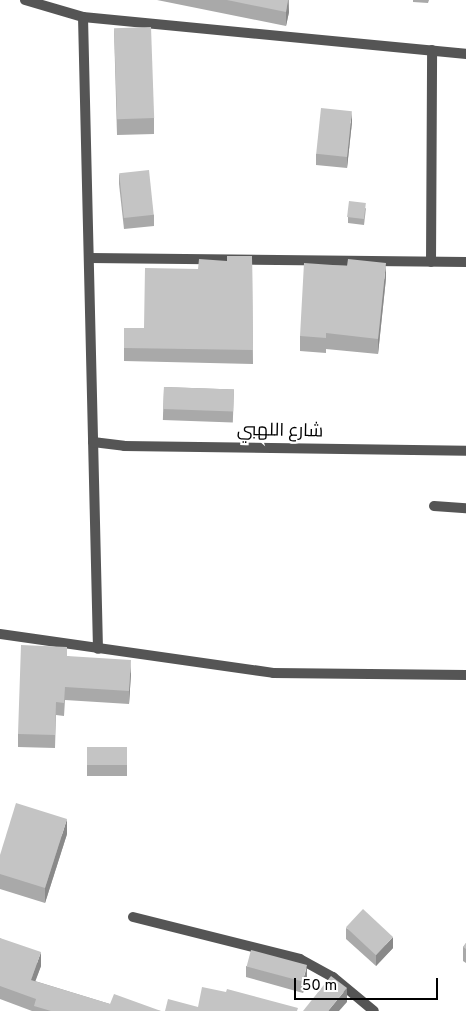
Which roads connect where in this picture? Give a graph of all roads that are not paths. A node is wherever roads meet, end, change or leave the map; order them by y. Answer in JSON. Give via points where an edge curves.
{"nodes":[{"id":1,"x":25,"y":0,"type":"edge"},
{"id":2,"x":83,"y":17,"type":"junction"},
{"id":3,"x":432,"y":50,"type":"junction"},
{"id":4,"x":466,"y":54,"type":"edge"},
{"id":5,"x":90,"y":258,"type":"junction"},
{"id":6,"x":432,"y":262,"type":"junction"},
{"id":7,"x":466,"y":262,"type":"edge"},
{"id":8,"x":93,"y":442,"type":"junction"},
{"id":9,"x":466,"y":451,"type":"edge"},
{"id":10,"x":434,"y":506,"type":"dead end"},
{"id":11,"x":466,"y":508,"type":"edge"},
{"id":12,"x":0,"y":634,"type":"edge"},
{"id":13,"x":98,"y":649,"type":"junction"},
{"id":14,"x":466,"y":675,"type":"edge"},
{"id":15,"x":132,"y":917,"type":"dead end"},
{"id":16,"x":374,"y":1011,"type":"edge"}],
"edges":[{"from":1,"to":2,"type":"street"},
{"from":2,"to":3,"type":"street"},
{"from":2,"to":5,"type":"street"},
{"from":3,"to":4,"type":"street"},
{"from":3,"to":6,"type":"street"},
{"from":5,"to":6,"type":"street"},
{"from":5,"to":8,"type":"street"},
{"from":6,"to":7,"type":"street"},
{"from":8,"to":9,"type":"street","name":"شارع اللهبي","via":[[134,446]]},
{"from":8,"to":13,"type":"street"},
{"from":10,"to":11,"type":"street"},
{"from":12,"to":13,"type":"street"},
{"from":13,"to":14,"type":"street","via":[[273,673]]},
{"from":15,"to":16,"type":"street","via":[[300,959],[333,977]]}]}
